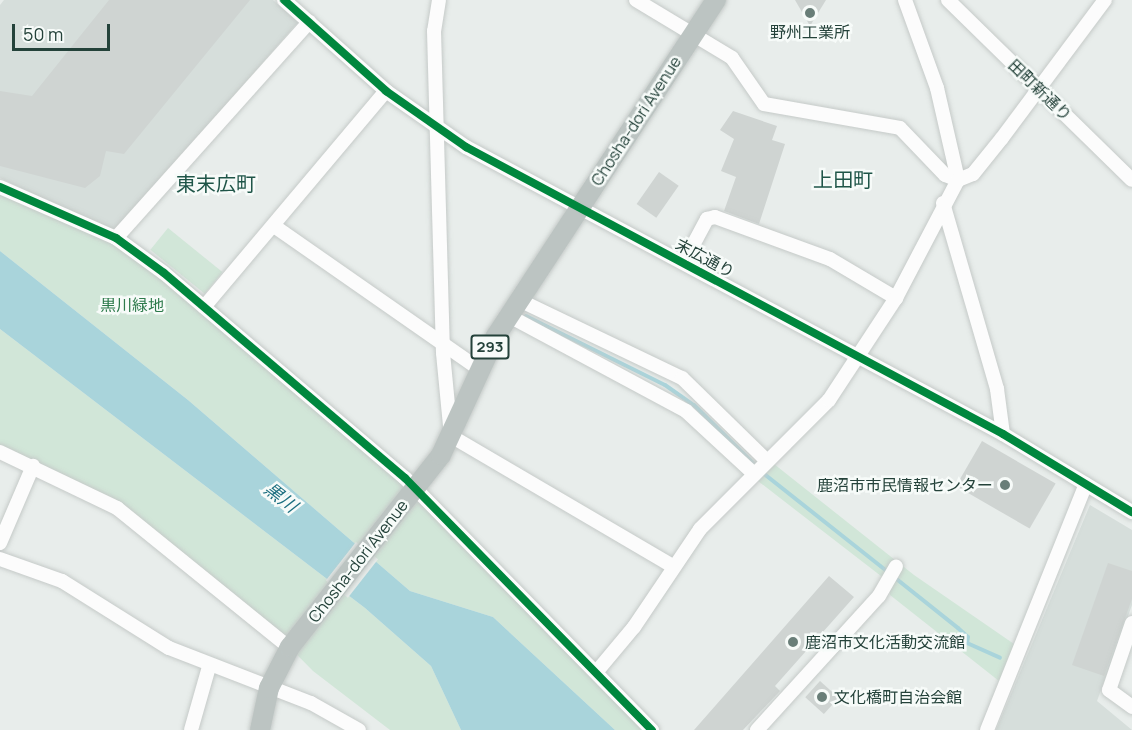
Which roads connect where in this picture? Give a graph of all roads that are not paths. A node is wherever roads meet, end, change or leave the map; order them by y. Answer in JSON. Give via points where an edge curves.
{"nodes":[{"id":1,"x":284,"y":0,"type":"edge"},
{"id":2,"x":439,"y":0,"type":"edge"},
{"id":3,"x":636,"y":0,"type":"edge"},
{"id":4,"x":716,"y":0,"type":"edge"},
{"id":5,"x":904,"y":0,"type":"edge"},
{"id":6,"x":948,"y":0,"type":"edge"},
{"id":7,"x":1105,"y":0,"type":"edge"},
{"id":8,"x":309,"y":22,"type":"junction"},
{"id":9,"x":693,"y":35,"type":"junction"},
{"id":10,"x":1040,"y":90,"type":"junction"},
{"id":11,"x":386,"y":91,"type":"junction"},
{"id":12,"x":438,"y":129,"type":"junction"},
{"id":13,"x":958,"y":180,"type":"junction"},
{"id":14,"x":1132,"y":180,"type":"edge"},
{"id":15,"x":0,"y":187,"type":"edge"},
{"id":16,"x":943,"y":203,"type":"junction"},
{"id":17,"x":580,"y":208,"type":"junction"},
{"id":18,"x":274,"y":226,"type":"junction"},
{"id":19,"x":116,"y":238,"type":"junction"},
{"id":20,"x":684,"y":262,"type":"junction"},
{"id":21,"x":896,"y":298,"type":"junction"},
{"id":22,"x":204,"y":307,"type":"junction"},
{"id":23,"x":514,"y":308,"type":"junction"},
{"id":24,"x":443,"y":344,"type":"junction"},
{"id":25,"x":860,"y":356,"type":"junction"},
{"id":26,"x":479,"y":369,"type":"junction"},
{"id":27,"x":1003,"y":434,"type":"junction"},
{"id":28,"x":451,"y":436,"type":"junction"},
{"id":29,"x":0,"y":452,"type":"edge"},
{"id":30,"x":767,"y":461,"type":"junction"},
{"id":31,"x":33,"y":466,"type":"junction"},
{"id":32,"x":754,"y":474,"type":"junction"},
{"id":33,"x":1086,"y":484,"type":"junction"},
{"id":34,"x":413,"y":490,"type":"junction"},
{"id":35,"x":1130,"y":506,"type":"edge"},
{"id":36,"x":0,"y":543,"type":"edge"},
{"id":37,"x":0,"y":559,"type":"edge"},
{"id":38,"x":673,"y":566,"type":"junction"},
{"id":39,"x":896,"y":566,"type":"dead end"},
{"id":40,"x":1132,"y":623,"type":"edge"},
{"id":41,"x":290,"y":647,"type":"junction"},
{"id":42,"x":208,"y":667,"type":"junction"},
{"id":43,"x":598,"y":670,"type":"junction"},
{"id":44,"x":269,"y":688,"type":"junction"},
{"id":45,"x":1132,"y":708,"type":"edge"},
{"id":46,"x":191,"y":730,"type":"edge"},
{"id":47,"x":260,"y":730,"type":"edge"},
{"id":48,"x":359,"y":730,"type":"edge"},
{"id":49,"x":652,"y":730,"type":"edge"},
{"id":50,"x":758,"y":730,"type":"edge"},
{"id":51,"x":987,"y":730,"type":"edge"}],
"edges":[{"from":1,"to":8,"type":"street","name":"末広通り"},
{"from":2,"to":12,"type":"street","via":[[434,31]]},
{"from":3,"to":9,"type":"street"},
{"from":4,"to":9,"type":"highway","name":"Chosha-dori Avenue","number":"293"},
{"from":5,"to":13,"type":"street","via":[[937,88]]},
{"from":6,"to":10,"type":"street","name":"田町新通り"},
{"from":7,"to":10,"type":"street"},
{"from":8,"to":11,"type":"street","name":"末広通り"},
{"from":8,"to":19,"type":"street"},
{"from":9,"to":13,"type":"street","via":[[732,58],[764,104],[900,128],[945,176]]},
{"from":9,"to":17,"type":"highway","name":"Chosha-dori Avenue","number":"293"},
{"from":10,"to":13,"type":"street","via":[[973,174]]},
{"from":10,"to":14,"type":"street","name":"田町新通り"},
{"from":11,"to":12,"type":"street","name":"末広通り"},
{"from":11,"to":18,"type":"street"},
{"from":12,"to":17,"type":"street","name":"末広通り"},
{"from":12,"to":24,"type":"street"},
{"from":13,"to":16,"type":"street"},
{"from":15,"to":19,"type":"street"},
{"from":16,"to":21,"type":"street"},
{"from":16,"to":27,"type":"street","via":[[997,388]]},
{"from":17,"to":20,"type":"street","name":"末広通り"},
{"from":17,"to":23,"type":"highway","name":"Chosha-dori Avenue","number":"293"},
{"from":18,"to":22,"type":"street"},
{"from":18,"to":24,"type":"street"},
{"from":19,"to":22,"type":"street"},
{"from":20,"to":21,"type":"street","via":[[707,219],[715,217],[830,258]]},
{"from":20,"to":25,"type":"street","name":"末広通り"},
{"from":21,"to":25,"type":"street"},
{"from":22,"to":34,"type":"street"},
{"from":23,"to":26,"type":"highway","name":"Chosha-dori Avenue","number":"293"},
{"from":23,"to":30,"type":"street","via":[[682,378]]},
{"from":23,"to":32,"type":"street","via":[[686,411]]},
{"from":24,"to":26,"type":"street"},
{"from":24,"to":28,"type":"street"},
{"from":25,"to":27,"type":"street","name":"末広通り"},
{"from":25,"to":30,"type":"street","via":[[829,400]]},
{"from":26,"to":28,"type":"highway","name":"Chosha-dori Avenue","number":"293"},
{"from":27,"to":33,"type":"street","name":"末広通り"},
{"from":28,"to":34,"type":"highway","name":"Chosha-dori Avenue","number":"293"},
{"from":28,"to":38,"type":"street"},
{"from":29,"to":31,"type":"street"},
{"from":30,"to":32,"type":"street"},
{"from":31,"to":36,"type":"street"},
{"from":31,"to":41,"type":"street","via":[[117,508]]},
{"from":32,"to":38,"type":"street","via":[[700,528]]},
{"from":33,"to":35,"type":"street","name":"末広通り"},
{"from":33,"to":51,"type":"street"},
{"from":34,"to":41,"type":"highway","name":"Chosha-dori Avenue","number":"293"},
{"from":34,"to":43,"type":"street"},
{"from":37,"to":42,"type":"street","via":[[62,581],[169,648]]},
{"from":38,"to":43,"type":"street","via":[[634,627]]},
{"from":39,"to":50,"type":"street","via":[[879,596]]},
{"from":40,"to":45,"type":"street","via":[[1109,690]]},
{"from":41,"to":44,"type":"highway","name":"Chosha-dori Avenue","number":"293"},
{"from":42,"to":44,"type":"street"},
{"from":42,"to":46,"type":"street"},
{"from":43,"to":49,"type":"street"},
{"from":44,"to":47,"type":"highway","name":"Chosha-dori Avenue","number":"293"},
{"from":44,"to":48,"type":"street","via":[[319,707]]}]}
